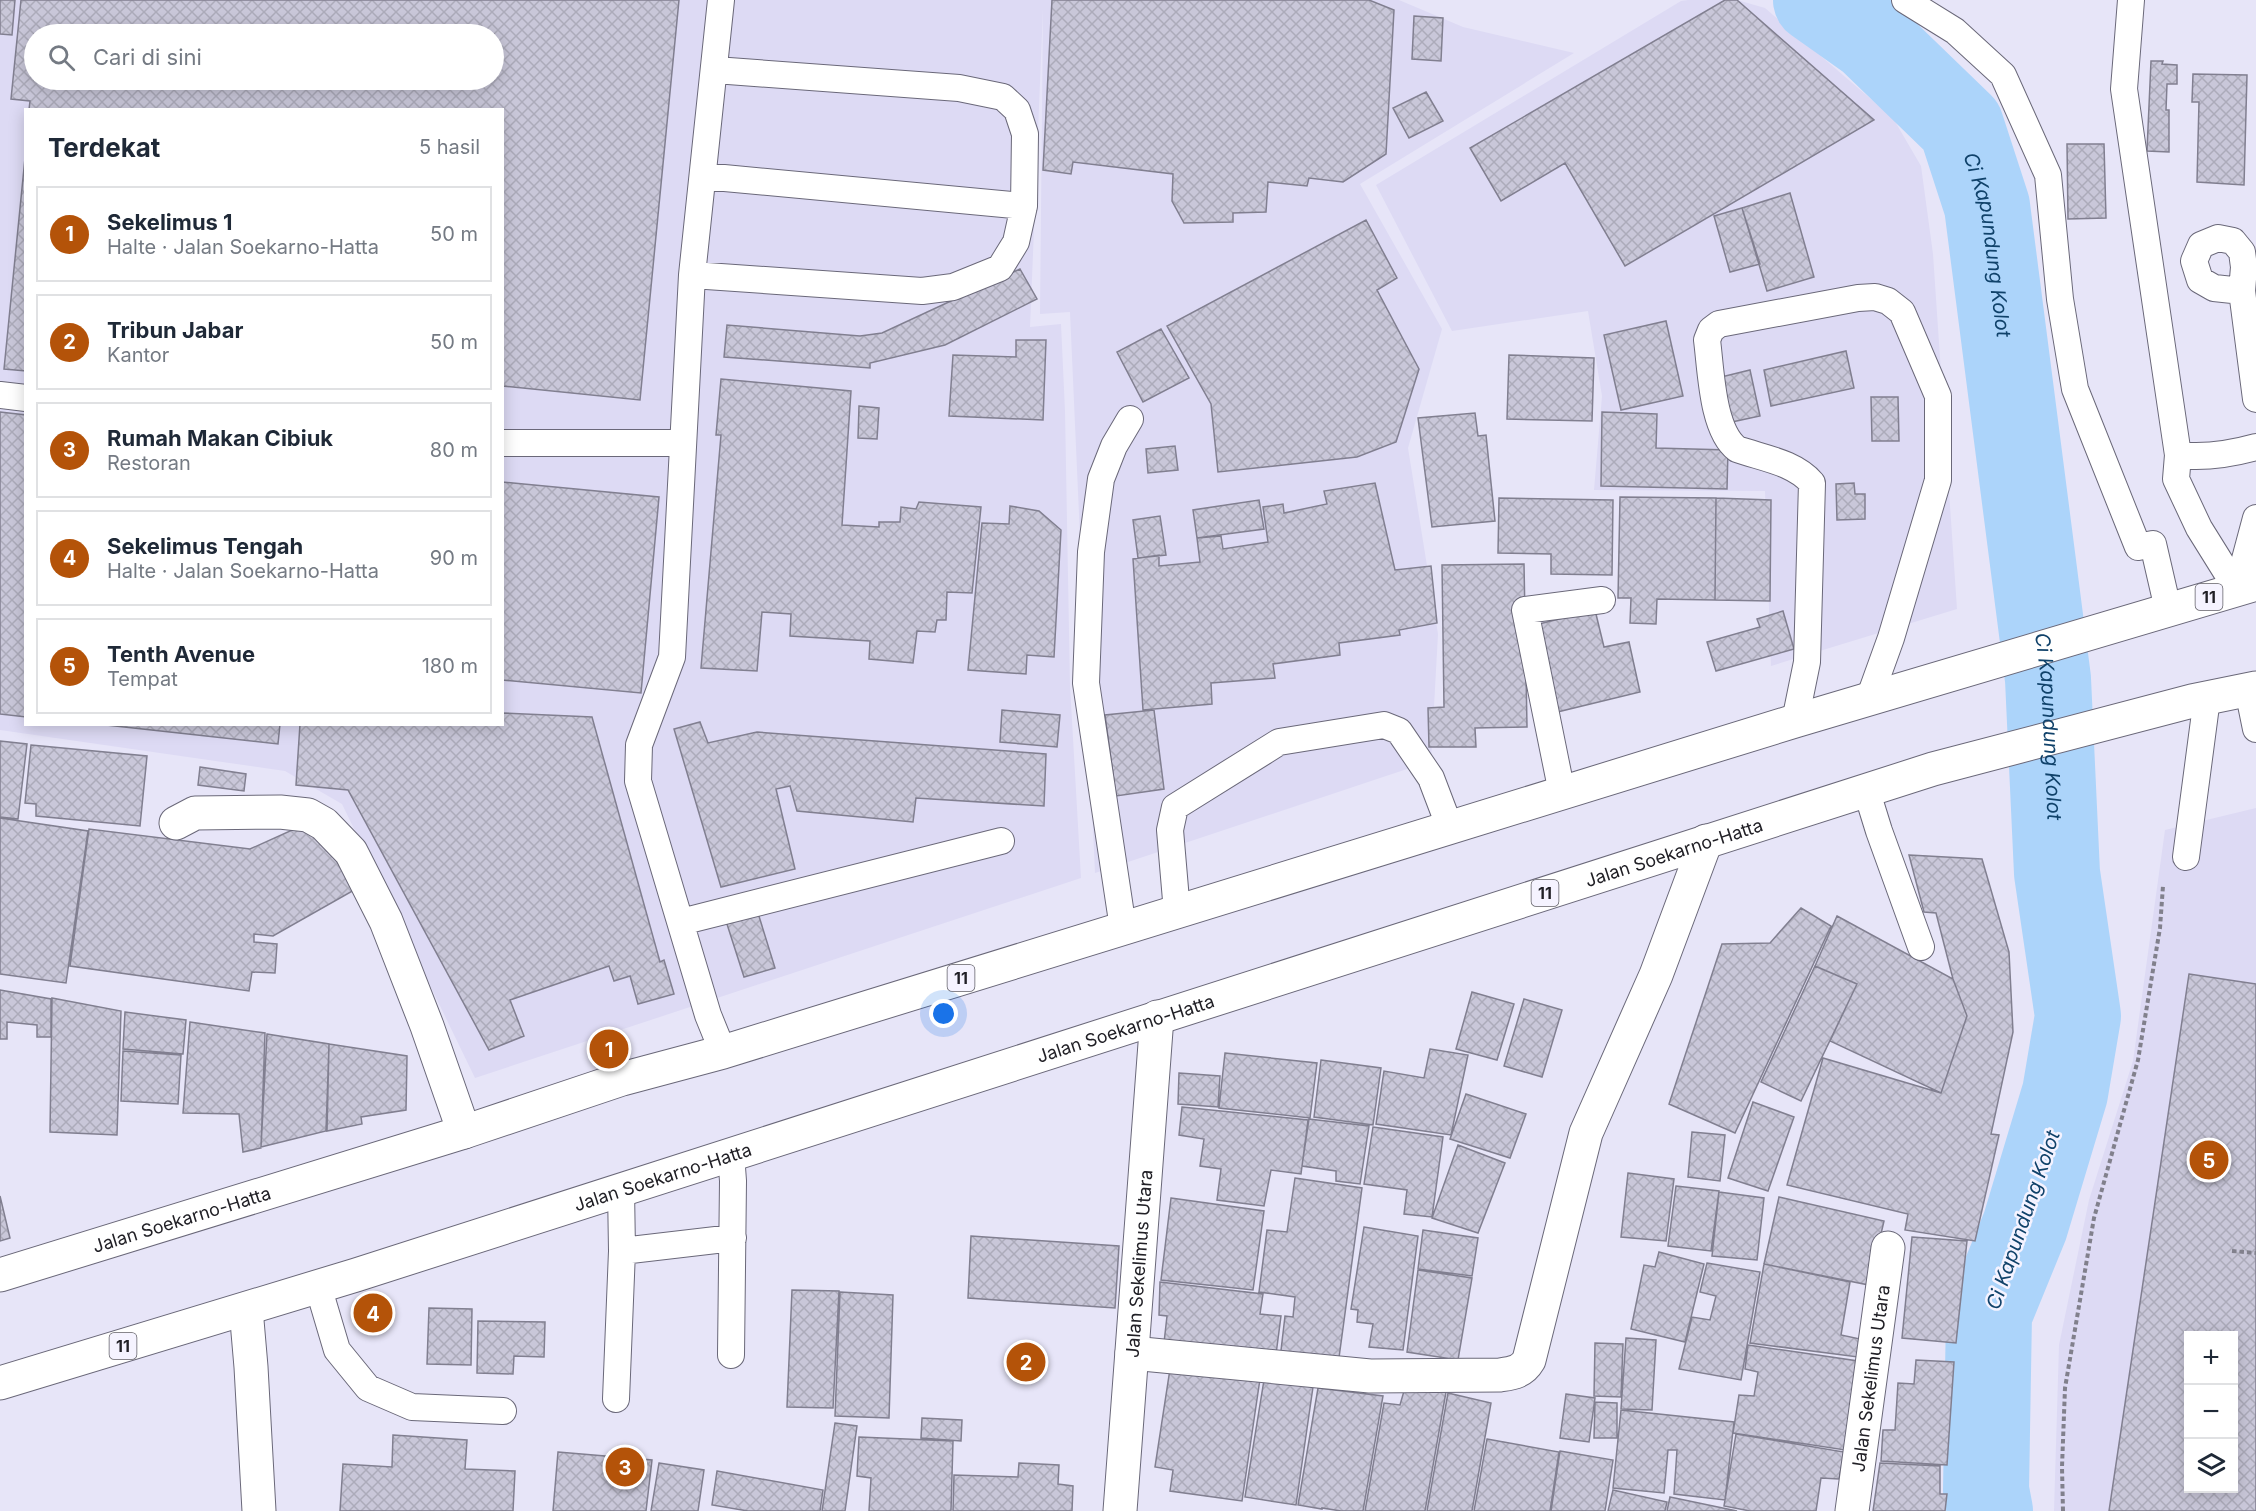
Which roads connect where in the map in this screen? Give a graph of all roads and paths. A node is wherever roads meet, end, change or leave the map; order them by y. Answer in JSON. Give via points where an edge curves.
{"nodes":[{"id":1,"x":721,"y":0,"type":"edge"},
{"id":2,"x":1905,"y":0,"type":"edge"},
{"id":3,"x":2131,"y":0,"type":"edge"},
{"id":4,"x":715,"y":70,"type":"junction"},
{"id":5,"x":703,"y":176,"type":"junction"},
{"id":6,"x":1024,"y":206,"type":"junction"},
{"id":7,"x":692,"y":275,"type":"junction"},
{"id":8,"x":2242,"y":291,"type":"dead end"},
{"id":9,"x":0,"y":395,"type":"edge"},
{"id":10,"x":24,"y":398,"type":"edge"},
{"id":11,"x":2256,"y":399,"type":"edge"},
{"id":12,"x":1130,"y":419,"type":"dead end"},
{"id":13,"x":504,"y":443,"type":"edge"},
{"id":14,"x":682,"y":443,"type":"junction"},
{"id":15,"x":2256,"y":447,"type":"edge"},
{"id":16,"x":2178,"y":455,"type":"junction"},
{"id":17,"x":2256,"y":518,"type":"edge"},
{"id":18,"x":2247,"y":586,"type":"edge"},
{"id":19,"x":1602,"y":600,"type":"dead end"},
{"id":20,"x":2165,"y":610,"type":"junction"},
{"id":21,"x":2252,"y":689,"type":"edge"},
{"id":22,"x":1869,"y":699,"type":"junction"},
{"id":23,"x":2200,"y":699,"type":"junction"},
{"id":24,"x":1795,"y":721,"type":"junction"},
{"id":25,"x":2256,"y":729,"type":"edge"},
{"id":26,"x":1866,"y":789,"type":"junction"},
{"id":27,"x":1562,"y":793,"type":"junction"},
{"id":28,"x":176,"y":823,"type":"dead end"},
{"id":29,"x":1450,"y":828,"type":"junction"},
{"id":30,"x":1001,"y":841,"type":"dead end"},
{"id":31,"x":1706,"y":842,"type":"junction"},
{"id":32,"x":2186,"y":856,"type":"dead end"},
{"id":33,"x":2163,"y":884,"type":"dead end"},
{"id":34,"x":1177,"y":912,"type":"junction"},
{"id":35,"x":681,"y":922,"type":"junction"},
{"id":36,"x":1123,"y":928,"type":"junction"},
{"id":37,"x":1921,"y":947,"type":"dead end"},
{"id":38,"x":1157,"y":1017,"type":"junction"},
{"id":39,"x":723,"y":1052,"type":"junction"},
{"id":40,"x":464,"y":1132,"type":"junction"},
{"id":41,"x":731,"y":1154,"type":"junction"},
{"id":42,"x":621,"y":1189,"type":"junction"},
{"id":43,"x":733,"y":1238,"type":"junction"},
{"id":44,"x":1888,"y":1248,"type":"dead end"},
{"id":45,"x":622,"y":1251,"type":"junction"},
{"id":46,"x":2232,"y":1251,"type":"dead end"},
{"id":47,"x":2256,"y":1253,"type":"edge"},
{"id":48,"x":0,"y":1275,"type":"edge"},
{"id":49,"x":318,"y":1286,"type":"junction"},
{"id":50,"x":246,"y":1309,"type":"junction"},
{"id":51,"x":1132,"y":1353,"type":"junction"},
{"id":52,"x":731,"y":1355,"type":"dead end"},
{"id":53,"x":0,"y":1383,"type":"edge"},
{"id":54,"x":616,"y":1400,"type":"dead end"},
{"id":55,"x":503,"y":1410,"type":"dead end"},
{"id":56,"x":259,"y":1511,"type":"edge"},
{"id":57,"x":1120,"y":1511,"type":"edge"},
{"id":58,"x":1851,"y":1511,"type":"edge"},
{"id":59,"x":2063,"y":1511,"type":"edge"}],
"edges":[{"from":1,"to":4,"type":"lane"},
{"from":2,"to":20,"type":"lane","via":[[1955,31],[2003,75],[2048,175],[2060,298],[2075,389],[2138,547],[2153,544]]},
{"from":3,"to":16,"type":"lane","via":[[2124,89]]},
{"from":4,"to":5,"type":"lane"},
{"from":4,"to":6,"type":"lane","via":[[959,88],[1003,97],[1017,110],[1025,134]]},
{"from":5,"to":6,"type":"lane"},
{"from":5,"to":7,"type":"lane"},
{"from":6,"to":7,"type":"lane","via":[[1016,242],[1000,268],[953,287],[922,291]]},
{"from":7,"to":14,"type":"lane"},
{"from":8,"to":11,"type":"lane"},
{"from":9,"to":10,"type":"lane"},
{"from":12,"to":36,"type":"lane","via":[[1101,479],[1092,552],[1086,683]]},
{"from":13,"to":14,"type":"lane"},
{"from":14,"to":35,"type":"lane","via":[[672,657],[639,745],[638,782]]},
{"from":15,"to":16,"type":"lane","via":[[2236,453]]},
{"from":16,"to":18,"type":"lane","via":[[2176,479],[2199,528]]},
{"from":17,"to":18,"type":"lane"},
{"from":18,"to":20,"type":"main road","name":"Jalan Soekarno-Hatta","number":"11"},
{"from":19,"to":27,"type":"lane","via":[[1525,610]]},
{"from":20,"to":22,"type":"main road","name":"Jalan Soekarno-Hatta","number":"11"},
{"from":21,"to":23,"type":"main road","name":"Jalan Soekarno-Hatta","number":"11"},
{"from":21,"to":25,"type":"lane"},
{"from":22,"to":24,"type":"main road","name":"Jalan Soekarno-Hatta","number":"11"},
{"from":22,"to":24,"type":"lane","via":[[1892,638],[1938,480],[1938,396],[1902,312],[1888,301],[1858,298],[1719,324],[1707,340],[1719,419],[1730,443],[1737,449],[1794,468],[1812,483],[1807,662]]},
{"from":23,"to":26,"type":"main road","name":"Jalan Soekarno-Hatta","number":"11"},
{"from":23,"to":32,"type":"lane"},
{"from":24,"to":27,"type":"main road","name":"Jalan Soekarno-Hatta","number":"11"},
{"from":26,"to":31,"type":"main road","name":"Jalan Soekarno-Hatta","number":"11"},
{"from":26,"to":37,"type":"lane"},
{"from":27,"to":29,"type":"main road","name":"Jalan Soekarno-Hatta","number":"11"},
{"from":28,"to":40,"type":"main road","via":[[195,813],[308,815],[324,824],[351,852],[386,921]]},
{"from":29,"to":34,"type":"main road","name":"Jalan Soekarno-Hatta","number":"11"},
{"from":29,"to":34,"type":"lane","via":[[1431,778],[1399,731],[1384,724],[1280,742],[1175,807],[1170,830]]},
{"from":30,"to":35,"type":"lane"},
{"from":31,"to":38,"type":"main road","name":"Jalan Soekarno-Hatta","number":"11"},
{"from":31,"to":51,"type":"main road","via":[[1656,975],[1586,1133],[1524,1368],[1500,1375],[1370,1376]]},
{"from":33,"to":59,"type":"path","via":[[2160,928],[2138,1060],[2094,1218],[2065,1388]]},
{"from":34,"to":36,"type":"main road","name":"Jalan Soekarno-Hatta","number":"11"},
{"from":35,"to":39,"type":"lane"},
{"from":36,"to":39,"type":"main road","name":"Jalan Soekarno-Hatta","number":"11"},
{"from":38,"to":41,"type":"main road","name":"Jalan Soekarno-Hatta","number":"11"},
{"from":38,"to":51,"type":"main road","name":"Jalan Sekelimus Utara"},
{"from":39,"to":40,"type":"main road","name":"Jalan Soekarno-Hatta","number":"11","via":[[622,1079]]},
{"from":40,"to":48,"type":"main road","name":"Jalan Soekarno-Hatta","number":"11"},
{"from":41,"to":42,"type":"main road","name":"Jalan Soekarno-Hatta","number":"11"},
{"from":41,"to":43,"type":"lane"},
{"from":42,"to":45,"type":"lane"},
{"from":42,"to":49,"type":"main road","name":"Jalan Soekarno-Hatta","number":"11"},
{"from":43,"to":45,"type":"lane"},
{"from":43,"to":52,"type":"lane"},
{"from":44,"to":58,"type":"main road","name":"Jalan Sekelimus Utara"},
{"from":45,"to":54,"type":"lane"},
{"from":46,"to":47,"type":"path"},
{"from":49,"to":50,"type":"main road","name":"Jalan Soekarno-Hatta","number":"11"},
{"from":49,"to":55,"type":"lane","via":[[337,1350],[368,1388],[412,1407]]},
{"from":50,"to":53,"type":"main road","name":"Jalan Soekarno-Hatta","number":"11"},
{"from":50,"to":56,"type":"main road"},
{"from":51,"to":57,"type":"main road","name":"Jalan Sekelimus Utara"}]}
